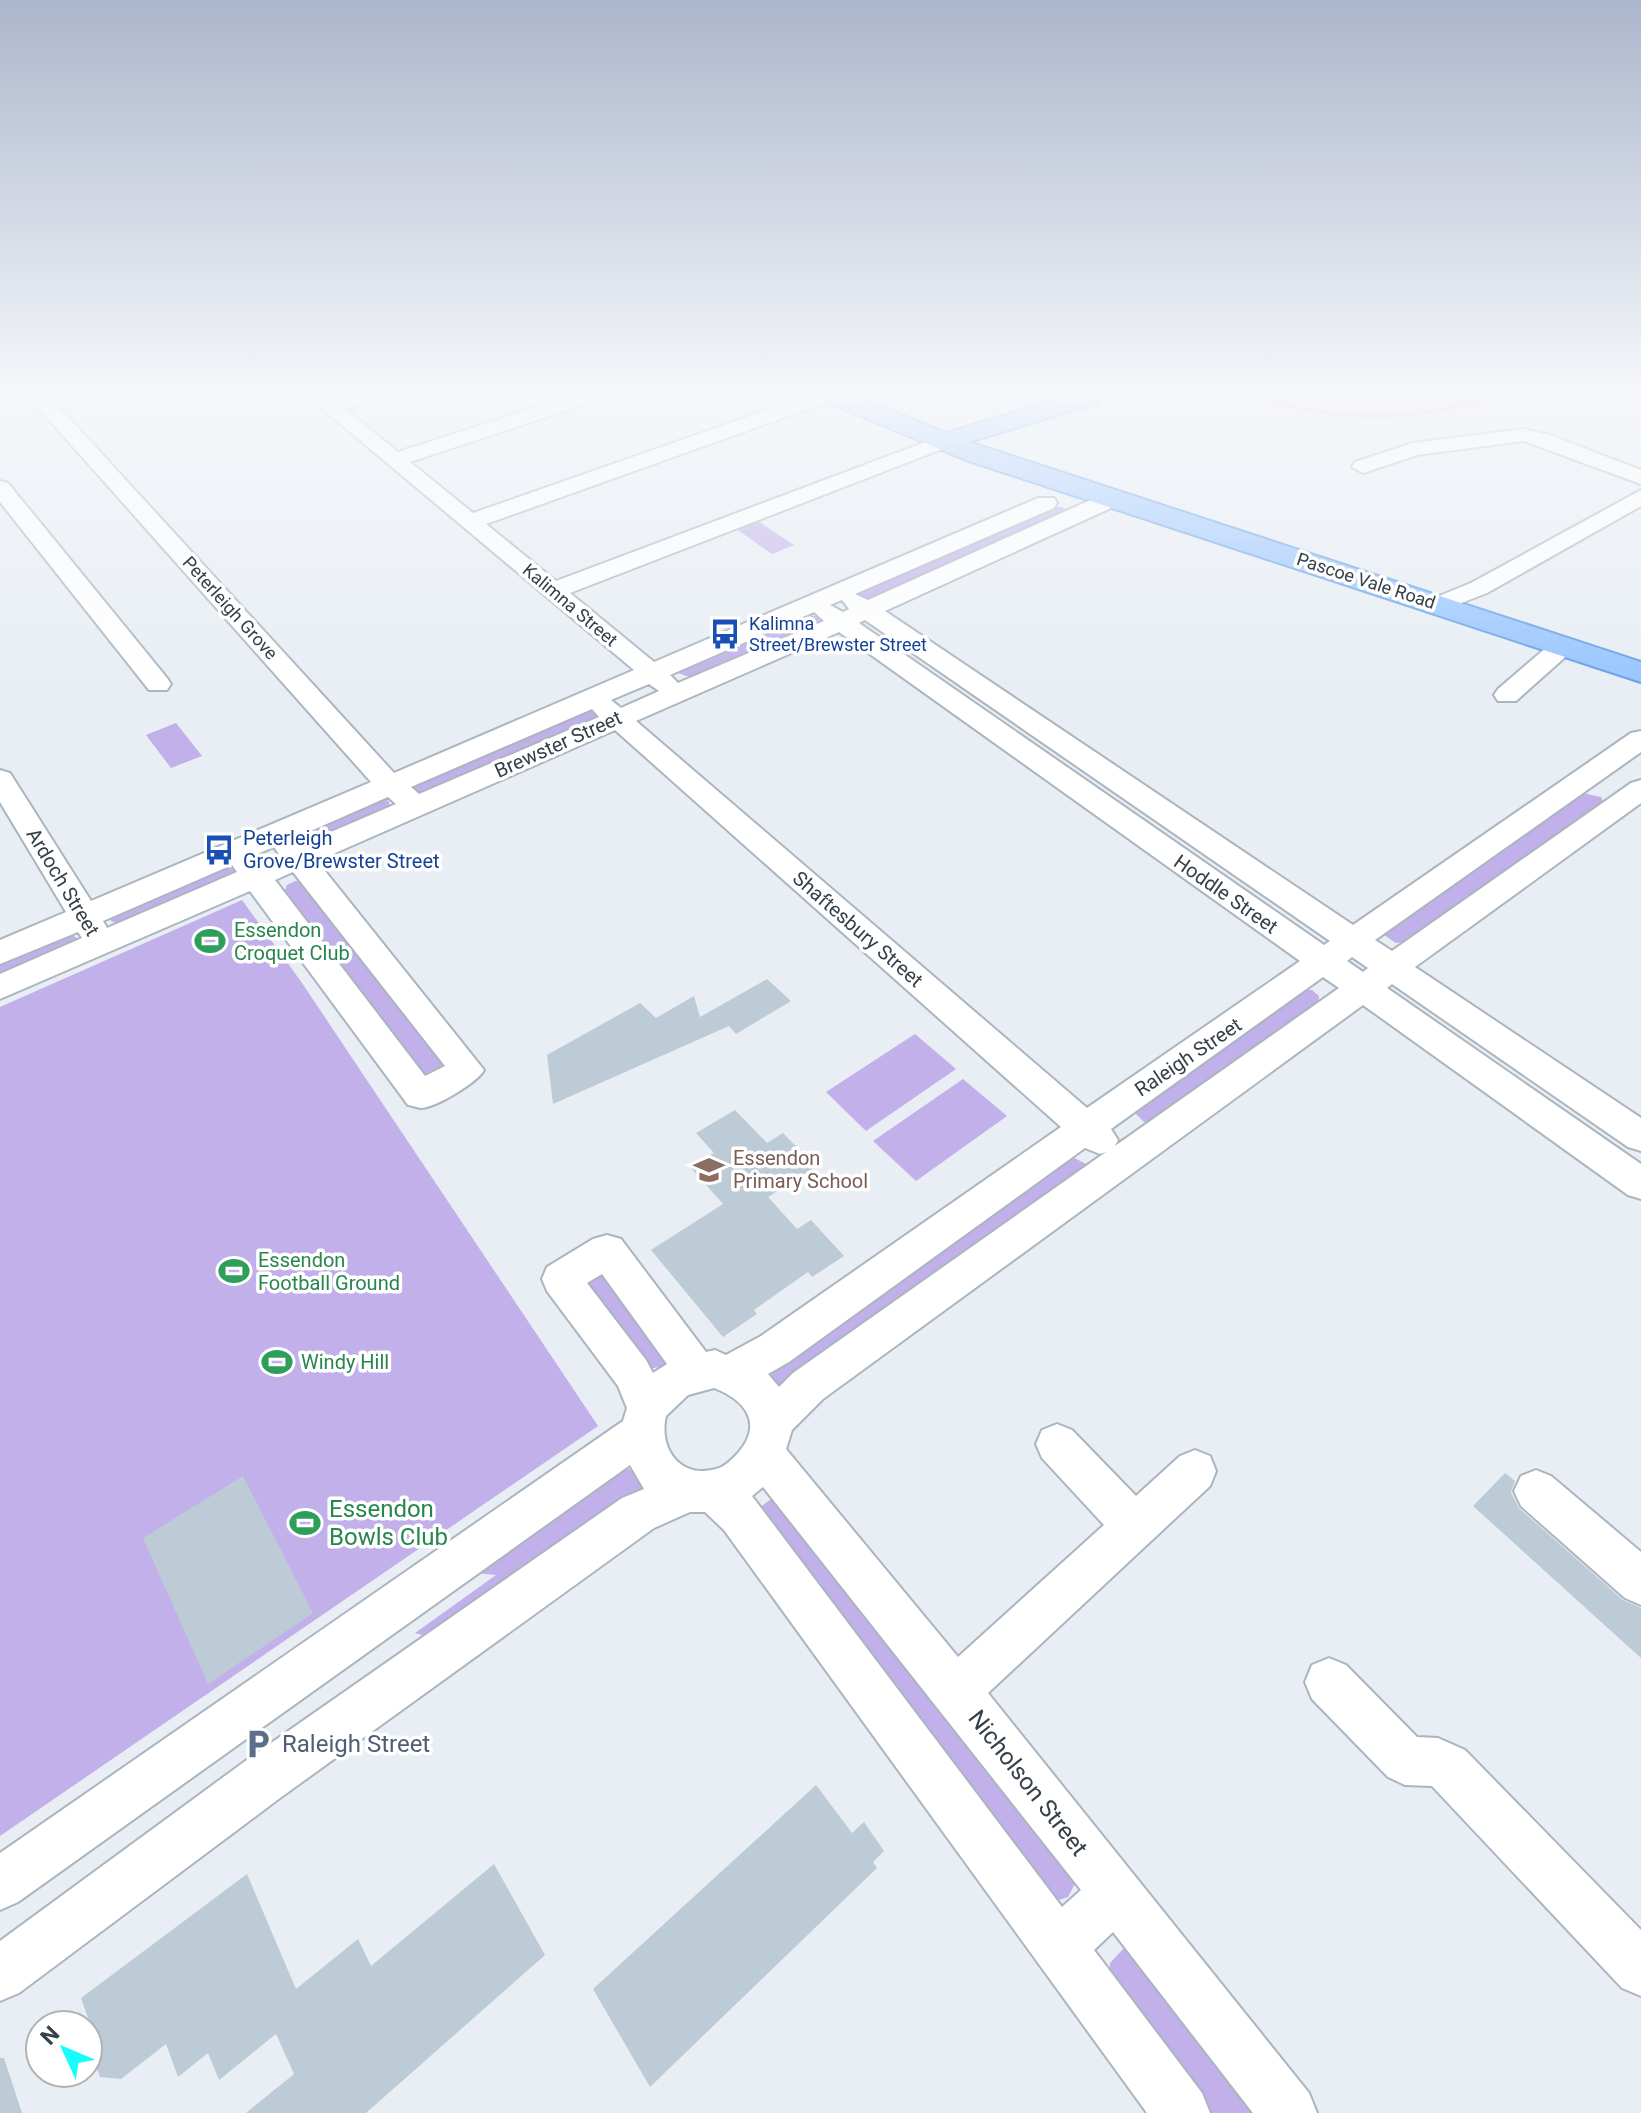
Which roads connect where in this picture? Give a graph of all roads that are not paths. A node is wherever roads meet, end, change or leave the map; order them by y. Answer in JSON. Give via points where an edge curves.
{"nodes":[{"id":1,"x":5,"y":494,"type":"edge"},
{"id":2,"x":126,"y":494,"type":"edge"},
{"id":3,"x":435,"y":494,"type":"edge"},
{"id":4,"x":550,"y":494,"type":"edge"},
{"id":5,"x":821,"y":494,"type":"edge"},
{"id":6,"x":1072,"y":494,"type":"edge"},
{"id":7,"x":1101,"y":494,"type":"edge"},
{"id":8,"x":1641,"y":497,"type":"edge"},
{"id":9,"x":1114,"y":498,"type":"junction"},
{"id":10,"x":469,"y":522,"type":"junction"},
{"id":11,"x":553,"y":591,"type":"junction"},
{"id":12,"x":840,"y":606,"type":"junction"},
{"id":13,"x":1448,"y":608,"type":"junction"},
{"id":14,"x":1563,"y":646,"type":"junction"},
{"id":15,"x":1641,"y":672,"type":"edge"},
{"id":16,"x":652,"y":673,"type":"junction"},
{"id":17,"x":158,"y":684,"type":"dead end"},
{"id":18,"x":677,"y":692,"type":"junction"},
{"id":19,"x":1507,"y":695,"type":"dead end"},
{"id":20,"x":606,"y":708,"type":"junction"},
{"id":21,"x":1641,"y":739,"type":"edge"},
{"id":22,"x":1077,"y":752,"type":"junction"},
{"id":23,"x":1046,"y":767,"type":"junction"},
{"id":24,"x":1588,"y":776,"type":"junction"},
{"id":25,"x":0,"y":779,"type":"edge"},
{"id":26,"x":390,"y":785,"type":"junction"},
{"id":27,"x":1637,"y":797,"type":"edge"},
{"id":28,"x":411,"y":808,"type":"junction"},
{"id":29,"x":289,"y":845,"type":"junction"},
{"id":30,"x":246,"y":864,"type":"junction"},
{"id":31,"x":85,"y":917,"type":"junction"},
{"id":32,"x":1353,"y":942,"type":"junction"},
{"id":33,"x":100,"y":943,"type":"junction"},
{"id":34,"x":0,"y":953,"type":"edge"},
{"id":35,"x":1324,"y":963,"type":"junction"},
{"id":36,"x":1390,"y":968,"type":"junction"},
{"id":37,"x":0,"y":987,"type":"edge"},
{"id":38,"x":1359,"y":989,"type":"junction"},
{"id":39,"x":1085,"y":1127,"type":"junction"},
{"id":40,"x":1641,"y":1137,"type":"edge"},
{"id":41,"x":1123,"y":1159,"type":"junction"},
{"id":42,"x":1641,"y":1184,"type":"edge"},
{"id":43,"x":714,"y":1372,"type":"junction"},
{"id":44,"x":645,"y":1420,"type":"junction"},
{"id":45,"x":768,"y":1438,"type":"junction"},
{"id":46,"x":1057,"y":1444,"type":"dead end"},
{"id":47,"x":1195,"y":1471,"type":"dead end"},
{"id":48,"x":702,"y":1491,"type":"junction"},
{"id":49,"x":1536,"y":1491,"type":"dead end"},
{"id":50,"x":1135,"y":1526,"type":"junction"},
{"id":51,"x":1641,"y":1582,"type":"edge"},
{"id":52,"x":1329,"y":1682,"type":"dead end"},
{"id":53,"x":956,"y":1691,"type":"junction"},
{"id":54,"x":0,"y":1884,"type":"edge"},
{"id":55,"x":1115,"y":1894,"type":"junction"},
{"id":56,"x":1060,"y":1946,"type":"junction"},
{"id":57,"x":1641,"y":1969,"type":"edge"},
{"id":58,"x":0,"y":1974,"type":"edge"},
{"id":59,"x":1182,"y":2113,"type":"edge"},
{"id":60,"x":1289,"y":2113,"type":"edge"}],
"edges":[{"from":1,"to":17,"type":"street"},
{"from":2,"to":26,"type":"street","name":"Peterleigh Grove"},
{"from":3,"to":10,"type":"street","name":"Kalimna Street"},
{"from":4,"to":10,"type":"street"},
{"from":5,"to":11,"type":"street"},
{"from":6,"to":12,"type":"street","name":"Brewster Street"},
{"from":7,"to":9,"type":"main road","name":"Pascoe Vale Road"},
{"from":8,"to":13,"type":"street"},
{"from":9,"to":12,"type":"street","name":"Brewster Street"},
{"from":9,"to":13,"type":"main road","name":"Pascoe Vale Road"},
{"from":10,"to":11,"type":"street","name":"Kalimna Street"},
{"from":11,"to":16,"type":"street","name":"Kalimna Street"},
{"from":12,"to":16,"type":"street","name":"Brewster Street"},
{"from":12,"to":18,"type":"street","name":"Brewster Street"},
{"from":12,"to":22,"type":"street","name":"Hoddle Street"},
{"from":12,"to":23,"type":"street","name":"Hoddle Street"},
{"from":13,"to":14,"type":"main road","name":"Pascoe Vale Road"},
{"from":14,"to":15,"type":"main road","name":"Pascoe Vale Road"},
{"from":14,"to":19,"type":"street"},
{"from":16,"to":18,"type":"street","name":"Kalimna Street"},
{"from":16,"to":20,"type":"street","name":"Brewster Street"},
{"from":18,"to":20,"type":"street","name":"Brewster Street"},
{"from":20,"to":26,"type":"street","name":"Brewster Street"},
{"from":20,"to":28,"type":"street","name":"Brewster Street"},
{"from":20,"to":39,"type":"street","name":"Shaftesbury Street"},
{"from":21,"to":24,"type":"street","name":"Raleigh Street"},
{"from":22,"to":23,"type":"street"},
{"from":22,"to":32,"type":"street","name":"Hoddle Street"},
{"from":23,"to":35,"type":"street","name":"Hoddle Street"},
{"from":24,"to":27,"type":"street"},
{"from":24,"to":32,"type":"street","name":"Raleigh Street"},
{"from":25,"to":31,"type":"street","name":"Ardoch Street"},
{"from":26,"to":28,"type":"street","name":"Peterleigh Grove","via":[[398,801]]},
{"from":26,"to":29,"type":"street","name":"Brewster Street"},
{"from":27,"to":36,"type":"street"},
{"from":28,"to":29,"type":"street","name":"Brewster Street"},
{"from":29,"to":30,"type":"street","name":"Brewster Street"},
{"from":29,"to":30,"type":"street","via":[[467,1070],[420,1095]]},
{"from":30,"to":31,"type":"street","name":"Brewster Street"},
{"from":30,"to":33,"type":"street","name":"Brewster Street"},
{"from":31,"to":33,"type":"street","name":"Ardoch Street"},
{"from":31,"to":34,"type":"street","name":"Brewster Street"},
{"from":32,"to":35,"type":"street","name":"Raleigh Street"},
{"from":32,"to":36,"type":"street","name":"Hoddle Street"},
{"from":33,"to":37,"type":"street","name":"Brewster Street"},
{"from":35,"to":38,"type":"street","name":"Hoddle Street"},
{"from":35,"to":39,"type":"street","name":"Raleigh Street"},
{"from":36,"to":38,"type":"street"},
{"from":36,"to":40,"type":"street","name":"Hoddle Street"},
{"from":38,"to":41,"type":"street"},
{"from":38,"to":42,"type":"street","name":"Hoddle Street"},
{"from":39,"to":41,"type":"street","name":"Shaftesbury Street"},
{"from":39,"to":43,"type":"street","name":"Raleigh Street","via":[[775,1349]]},
{"from":41,"to":45,"type":"street","via":[[808,1386]]},
{"from":43,"to":44,"type":"street","via":[[676,1378],[660,1390]]},
{"from":43,"to":44,"type":"street","via":[[607,1251],[561,1279],[632,1373]]},
{"from":43,"to":45,"type":"street","via":[[759,1391],[768,1405]]},
{"from":44,"to":48,"type":"street","via":[[645,1452],[654,1470],[670,1483]]},
{"from":44,"to":54,"type":"street"},
{"from":45,"to":48,"type":"street","via":[[752,1472],[735,1485]]},
{"from":45,"to":53,"type":"street","name":"Nicholson Street"},
{"from":46,"to":50,"type":"street"},
{"from":47,"to":50,"type":"street"},
{"from":48,"to":56,"type":"street","via":[[740,1515]]},
{"from":48,"to":58,"type":"street","via":[[638,1513]]},
{"from":49,"to":51,"type":"street"},
{"from":50,"to":53,"type":"street"},
{"from":52,"to":57,"type":"street","via":[[1405,1760],[1448,1767]]},
{"from":53,"to":55,"type":"street","name":"Nicholson Street"},
{"from":55,"to":56,"type":"street"},
{"from":55,"to":60,"type":"street","name":"Nicholson Street"},
{"from":56,"to":59,"type":"street"}]}
